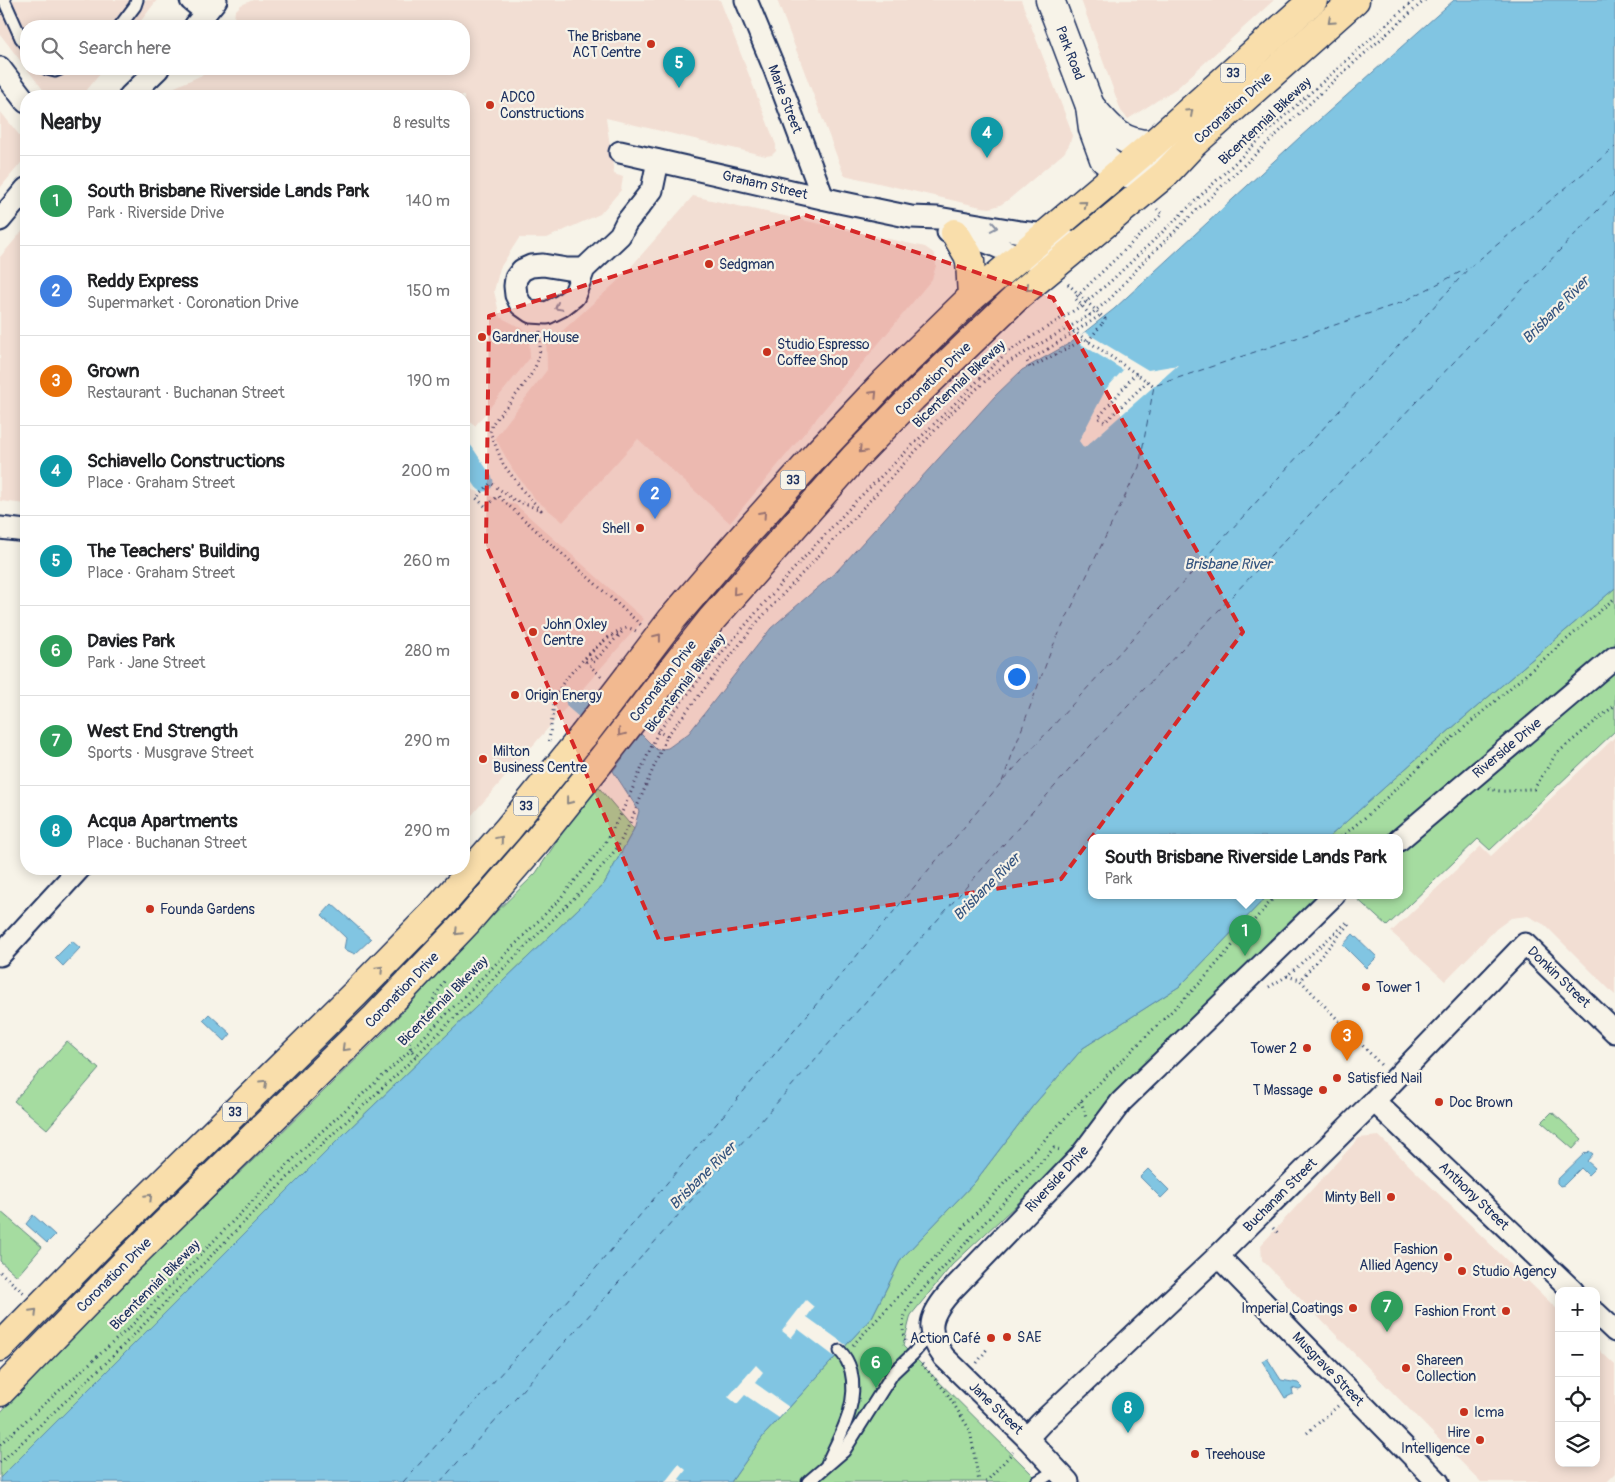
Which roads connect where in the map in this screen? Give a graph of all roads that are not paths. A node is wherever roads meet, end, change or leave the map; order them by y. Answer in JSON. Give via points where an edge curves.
{"nodes":[{"id":1,"x":4,"y":0,"type":"edge"},
{"id":2,"x":137,"y":0,"type":"edge"},
{"id":3,"x":746,"y":0,"type":"edge"},
{"id":4,"x":1050,"y":0,"type":"edge"},
{"id":5,"x":1313,"y":0,"type":"edge"},
{"id":6,"x":1355,"y":0,"type":"edge"},
{"id":7,"x":124,"y":20,"type":"edge"},
{"id":8,"x":20,"y":36,"type":"edge"},
{"id":9,"x":0,"y":68,"type":"edge"},
{"id":10,"x":149,"y":75,"type":"edge"},
{"id":11,"x":135,"y":90,"type":"edge"},
{"id":12,"x":20,"y":94,"type":"edge"},
{"id":13,"x":1090,"y":106,"type":"junction"},
{"id":14,"x":1194,"y":143,"type":"junction"},
{"id":15,"x":1153,"y":144,"type":"junction"},
{"id":16,"x":620,"y":152,"type":"dead end"},
{"id":17,"x":658,"y":161,"type":"junction"},
{"id":18,"x":1122,"y":171,"type":"junction"},
{"id":19,"x":20,"y":197,"type":"edge"},
{"id":20,"x":823,"y":198,"type":"junction"},
{"id":21,"x":911,"y":217,"type":"junction"},
{"id":22,"x":0,"y":220,"type":"edge"},
{"id":23,"x":955,"y":233,"type":"junction"},
{"id":24,"x":1046,"y":234,"type":"junction"},
{"id":25,"x":1093,"y":234,"type":"junction"},
{"id":26,"x":1019,"y":257,"type":"junction"},
{"id":27,"x":584,"y":269,"type":"dead end"},
{"id":28,"x":972,"y":297,"type":"junction"},
{"id":29,"x":0,"y":528,"type":"edge"},
{"id":30,"x":20,"y":530,"type":"edge"},
{"id":31,"x":1615,"y":657,"type":"edge"},
{"id":32,"x":1403,"y":837,"type":"edge"},
{"id":33,"x":470,"y":866,"type":"edge"},
{"id":34,"x":73,"y":875,"type":"edge"},
{"id":35,"x":461,"y":875,"type":"edge"},
{"id":36,"x":467,"y":875,"type":"edge"},
{"id":37,"x":490,"y":895,"type":"junction"},
{"id":38,"x":1330,"y":899,"type":"edge"},
{"id":39,"x":1525,"y":944,"type":"joint"},
{"id":40,"x":0,"y":955,"type":"edge"},
{"id":41,"x":1615,"y":1032,"type":"edge"},
{"id":42,"x":1374,"y":1101,"type":"junction"},
{"id":43,"x":1218,"y":1256,"type":"junction"},
{"id":44,"x":1569,"y":1287,"type":"edge"},
{"id":45,"x":1600,"y":1317,"type":"edge"},
{"id":46,"x":932,"y":1331,"type":"junction"},
{"id":47,"x":1615,"y":1331,"type":"edge"},
{"id":48,"x":0,"y":1347,"type":"edge"},
{"id":49,"x":842,"y":1353,"type":"road end"},
{"id":50,"x":0,"y":1392,"type":"edge"},
{"id":51,"x":1020,"y":1445,"type":"junction"},
{"id":52,"x":825,"y":1468,"type":"junction"},
{"id":53,"x":1062,"y":1476,"type":"edge"},
{"id":54,"x":808,"y":1482,"type":"edge"},
{"id":55,"x":1037,"y":1482,"type":"edge"},
{"id":56,"x":1438,"y":1482,"type":"edge"}],
"edges":[{"from":1,"to":8,"type":"lane"},
{"from":2,"to":7,"type":"lane"},
{"from":3,"to":20,"type":"street","name":"Marie Street"},
{"from":4,"to":13,"type":"street","name":"Park Road"},
{"from":15,"to":5,"type":"highway","name":"Coronation Drive","number":"33","one_way":true},
{"from":6,"to":14,"type":"highway","name":"Coronation Drive","number":"33","one_way":true},
{"from":9,"to":12,"type":"street"},
{"from":10,"to":11,"type":"street"},
{"from":13,"to":15,"type":"street","name":"Park Road","via":[[1109,129],[1124,139],[1138,144]]},
{"from":13,"to":18,"type":"street","name":"Park Road","via":[[1093,129],[1104,159]]},
{"from":14,"to":18,"type":"street","via":[[1174,151],[1143,174]]},
{"from":14,"to":25,"type":"highway","name":"Coronation Drive","number":"33","via":[[1165,174]]},
{"from":15,"to":18,"type":"highway","name":"Coronation Drive","number":"33"},
{"from":16,"to":17,"type":"street","name":"Graham Street"},
{"from":17,"to":20,"type":"street","name":"Graham Street"},
{"from":17,"to":27,"type":"street","via":[[652,190],[620,235]]},
{"from":24,"to":18,"type":"highway","name":"Coronation Drive","number":"33","one_way":true},
{"from":19,"to":22,"type":"street"},
{"from":20,"to":21,"type":"street","name":"Graham Street"},
{"from":21,"to":23,"type":"street","name":"Graham Street"},
{"from":21,"to":24,"type":"street","name":"Graham Street","one_way":true},
{"from":23,"to":26,"type":"street","name":"Graham Street"},
{"from":23,"to":28,"type":"highway","via":[[970,261]]},
{"from":24,"to":26,"type":"highway","name":"Coronation Drive","number":"33"},
{"from":25,"to":26,"type":"street","name":"Graham Street","via":[[1073,237],[1041,258]]},
{"from":25,"to":37,"type":"highway","name":"Coronation Drive","number":"33","one_way":true,"bridge":true,"via":[[1019,295],[854,458],[712,619],[648,716],[599,763]]},
{"from":26,"to":28,"type":"highway","name":"Coronation Drive","number":"33"},
{"from":33,"to":28,"type":"highway","name":"Coronation Drive","number":"33","one_way":true,"bridge":true,"via":[[508,829],[679,611],[733,548],[884,383]]},
{"from":29,"to":30,"type":"street"},
{"from":31,"to":32,"type":"street","name":"Riverside Drive"},
{"from":34,"to":40,"type":"street"},
{"from":48,"to":35,"type":"highway","name":"Coronation Drive","number":"33","one_way":true,"via":[[355,994]]},
{"from":36,"to":37,"type":"street"},
{"from":37,"to":50,"type":"highway","name":"Coronation Drive","number":"33","one_way":true,"via":[[376,1018],[126,1262]]},
{"from":38,"to":46,"type":"street","name":"Riverside Drive","via":[[1120,1102],[1080,1157],[940,1303],[935,1311]]},
{"from":39,"to":41,"type":"street","name":"Donkin Street"},
{"from":39,"to":42,"type":"street","name":"Buchanan Street"},
{"from":42,"to":43,"type":"street","name":"Buchanan Street"},
{"from":42,"to":44,"type":"street","name":"Anthony Street"},
{"from":43,"to":51,"type":"street","name":"Buchanan Street"},
{"from":43,"to":56,"type":"street","name":"Musgrave Street"},
{"from":45,"to":47,"type":"street"},
{"from":46,"to":51,"type":"street","name":"Jane Street","via":[[936,1346],[944,1357]]},
{"from":46,"to":52,"type":"lane","name":"Riverside Drive","via":[[893,1373],[844,1451]]},
{"from":49,"to":52,"type":"lane","via":[[849,1364],[854,1391],[846,1421]]},
{"from":51,"to":53,"type":"street","name":"Jane Street"},
{"from":52,"to":54,"type":"lane","name":"Riverside Drive"},
{"from":53,"to":55,"type":"lane"}]}
